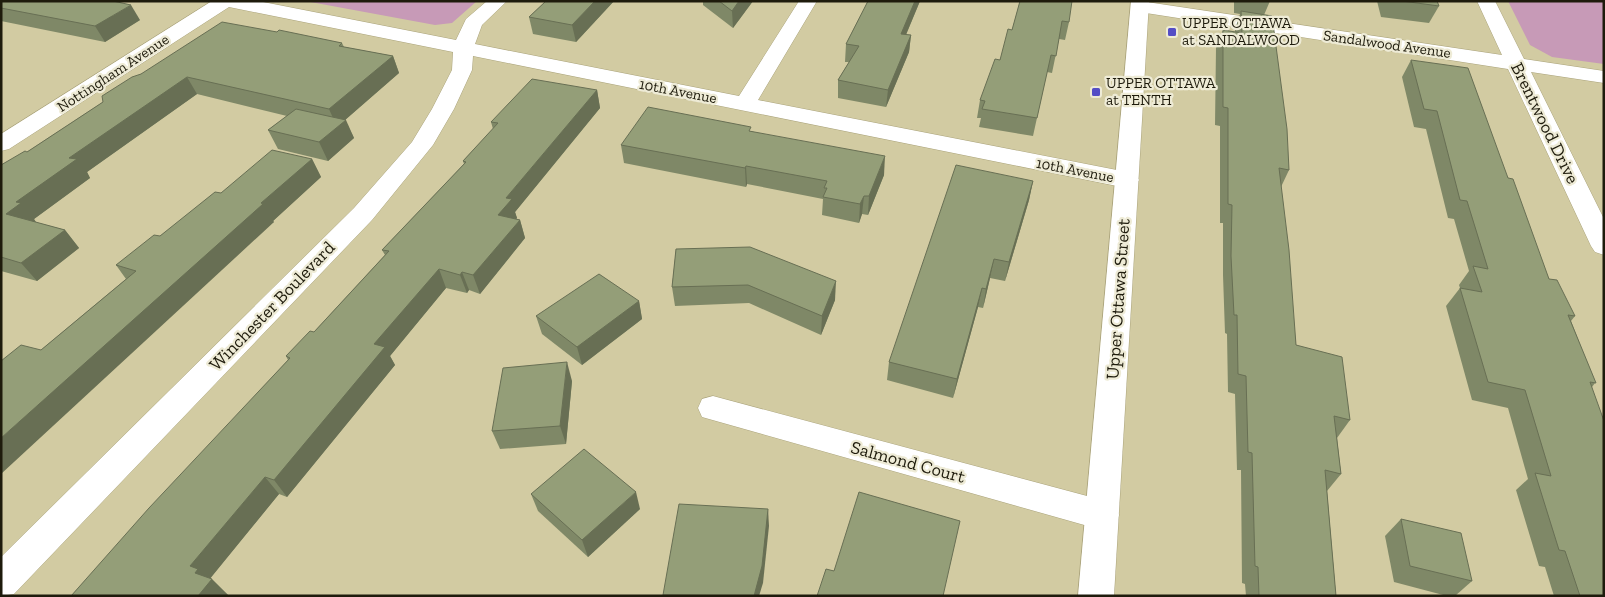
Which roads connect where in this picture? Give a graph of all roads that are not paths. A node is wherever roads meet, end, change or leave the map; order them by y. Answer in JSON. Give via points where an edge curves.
{"nodes":[{"id":1,"x":226,"y":1,"type":"edge"},
{"id":2,"x":498,"y":1,"type":"edge"},
{"id":3,"x":808,"y":1,"type":"edge"},
{"id":4,"x":1486,"y":1,"type":"edge"},
{"id":5,"x":1140,"y":4,"type":"edge"},
{"id":6,"x":463,"y":48,"type":"junction"},
{"id":7,"x":1516,"y":63,"type":"junction"},
{"id":8,"x":1604,"y":77,"type":"edge"},
{"id":9,"x":745,"y":104,"type":"junction"},
{"id":10,"x":1,"y":144,"type":"edge"},
{"id":11,"x":1127,"y":180,"type":"junction"},
{"id":12,"x":1604,"y":246,"type":"edge"},
{"id":13,"x":713,"y":408,"type":"dead end"},
{"id":14,"x":1102,"y":515,"type":"junction"},
{"id":15,"x":1,"y":582,"type":"edge"},
{"id":16,"x":1096,"y":596,"type":"edge"}],
"edges":[{"from":1,"to":6,"type":"street","name":"10th Avenue"},
{"from":1,"to":10,"type":"street","name":"Nottingham Avenue"},
{"from":2,"to":6,"type":"street","name":"Winchester Boulevard","via":[[473,23]]},
{"from":3,"to":9,"type":"street"},
{"from":4,"to":7,"type":"street","name":"Brentwood Drive"},
{"from":5,"to":7,"type":"street","name":"Sandalwood Avenue"},
{"from":5,"to":11,"type":"street","name":"Upper Ottawa Street"},
{"from":6,"to":9,"type":"street","name":"10th Avenue"},
{"from":6,"to":15,"type":"street","name":"Winchester Boulevard","via":[[462,70],[422,145],[369,207]]},
{"from":7,"to":8,"type":"street","name":"Sandalwood Avenue"},
{"from":7,"to":12,"type":"street","name":"Brentwood Drive"},
{"from":9,"to":11,"type":"street","name":"10th Avenue"},
{"from":11,"to":14,"type":"street","name":"Upper Ottawa Street"},
{"from":13,"to":14,"type":"street","name":"Salmond Court"},
{"from":14,"to":16,"type":"street","name":"Upper Ottawa Street"}]}
